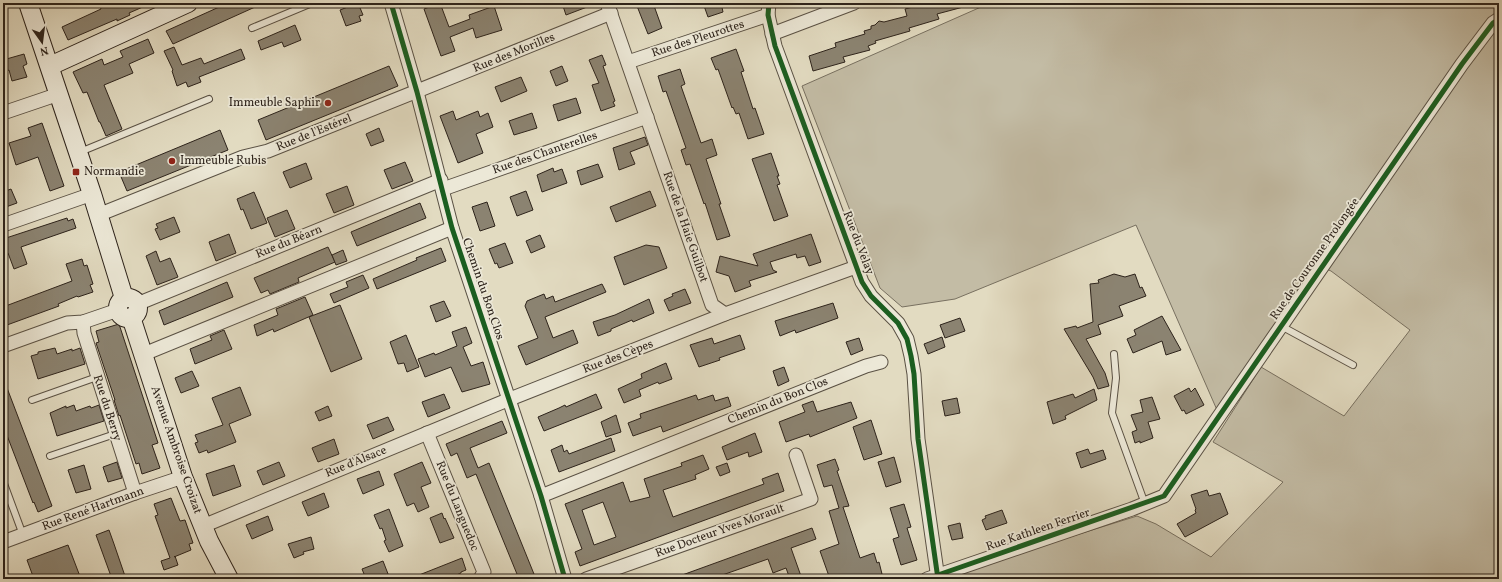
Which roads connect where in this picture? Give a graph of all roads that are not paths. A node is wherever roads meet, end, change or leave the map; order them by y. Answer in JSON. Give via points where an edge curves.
{"nodes":[{"id":1,"x":28,"y":3,"type":"edge"},
{"id":2,"x":188,"y":3,"type":"edge"},
{"id":3,"x":312,"y":3,"type":"edge"},
{"id":4,"x":391,"y":3,"type":"edge"},
{"id":5,"x":854,"y":3,"type":"edge"},
{"id":6,"x":609,"y":8,"type":"edge"},
{"id":7,"x":769,"y":9,"type":"edge"},
{"id":8,"x":1499,"y":19,"type":"edge"},
{"id":9,"x":252,"y":28,"type":"dead end"},
{"id":10,"x":772,"y":34,"type":"junction"},
{"id":11,"x":628,"y":62,"type":"junction"},
{"id":12,"x":50,"y":66,"type":"junction"},
{"id":13,"x":417,"y":92,"type":"junction"},
{"id":14,"x":59,"y":94,"type":"junction"},
{"id":15,"x":209,"y":99,"type":"dead end"},
{"id":16,"x":3,"y":113,"type":"edge"},
{"id":17,"x":647,"y":117,"type":"junction"},
{"id":18,"x":79,"y":153,"type":"junction"},
{"id":19,"x":442,"y":185,"type":"junction"},
{"id":20,"x":92,"y":194,"type":"junction"},
{"id":21,"x":98,"y":215,"type":"junction"},
{"id":22,"x":3,"y":225,"type":"edge"},
{"id":23,"x":452,"y":228,"type":"junction"},
{"id":24,"x":856,"y":267,"type":"junction"},
{"id":25,"x":128,"y":307,"type":"junction"},
{"id":26,"x":725,"y":314,"type":"junction"},
{"id":27,"x":83,"y":322,"type":"junction"},
{"id":28,"x":1281,"y":326,"type":"junction"},
{"id":29,"x":3,"y":346,"type":"edge"},
{"id":30,"x":144,"y":354,"type":"junction"},
{"id":31,"x":1114,"y":354,"type":"dead end"},
{"id":32,"x":881,"y":362,"type":"dead end"},
{"id":33,"x":1353,"y":365,"type":"dead end"},
{"id":34,"x":97,"y":377,"type":"junction"},
{"id":35,"x":510,"y":399,"type":"junction"},
{"id":36,"x":32,"y":400,"type":"dead end"},
{"id":37,"x":427,"y":433,"type":"junction"},
{"id":38,"x":115,"y":434,"type":"junction"},
{"id":39,"x":796,"y":455,"type":"dead end"},
{"id":40,"x":50,"y":456,"type":"dead end"},
{"id":41,"x":183,"y":477,"type":"junction"},
{"id":42,"x":3,"y":481,"type":"edge"},
{"id":43,"x":135,"y":493,"type":"junction"},
{"id":44,"x":541,"y":496,"type":"junction"},
{"id":45,"x":1145,"y":504,"type":"junction"},
{"id":46,"x":203,"y":526,"type":"junction"},
{"id":47,"x":23,"y":534,"type":"junction"},
{"id":48,"x":3,"y":542,"type":"edge"},
{"id":49,"x":934,"y":578,"type":"edge"},
{"id":50,"x":229,"y":579,"type":"edge"},
{"id":51,"x":480,"y":579,"type":"edge"},
{"id":52,"x":565,"y":579,"type":"edge"},
{"id":53,"x":586,"y":579,"type":"edge"}],
"edges":[{"from":1,"to":12,"type":"main road","name":"Avenue Ambroise Croizat"},
{"from":2,"to":12,"type":"main road"},
{"from":3,"to":9,"type":"lane"},
{"from":4,"to":13,"type":"street","name":"Chemin du Bon Clos"},
{"from":5,"to":10,"type":"street"},
{"from":6,"to":11,"type":"street","name":"Rue de la Haie Guilbot"},
{"from":6,"to":13,"type":"street","name":"Rue des Morilles"},
{"from":7,"to":10,"type":"street","name":"Rue du Velay"},
{"from":7,"to":11,"type":"street","name":"Rue des Pleurottes"},
{"from":8,"to":28,"type":"street","name":"Rue de Couronne Prolongée","via":[[1462,64]]},
{"from":10,"to":24,"type":"street","name":"Rue du Velay"},
{"from":11,"to":17,"type":"street","name":"Rue de la Haie Guilbot"},
{"from":12,"to":14,"type":"main road","name":"Avenue Ambroise Croizat"},
{"from":13,"to":19,"type":"street","name":"Chemin du Bon Clos"},
{"from":13,"to":21,"type":"street","name":"Rue de l'Estérel"},
{"from":14,"to":16,"type":"street"},
{"from":14,"to":18,"type":"main road","name":"Avenue Ambroise Croizat"},
{"from":15,"to":18,"type":"lane"},
{"from":17,"to":19,"type":"street","name":"Rue des Chanterelles"},
{"from":17,"to":26,"type":"street","name":"Rue de la Haie Guilbot","via":[[712,305]]},
{"from":18,"to":20,"type":"main road","name":"Avenue Ambroise Croizat"},
{"from":19,"to":23,"type":"street","name":"Chemin du Bon Clos"},
{"from":19,"to":25,"type":"street","name":"Rue du Béarn"},
{"from":20,"to":21,"type":"main road","name":"Avenue Ambroise Croizat"},
{"from":20,"to":22,"type":"street"},
{"from":21,"to":25,"type":"main road","name":"Avenue Ambroise Croizat"},
{"from":23,"to":30,"type":"street","name":"Chemin du Bon Clos"},
{"from":23,"to":35,"type":"street","name":"Chemin du Bon Clos"},
{"from":24,"to":26,"type":"street"},
{"from":24,"to":49,"type":"street","name":"Rue du Velay","via":[[871,296],[898,323],[907,339],[912,356],[918,439]]},
{"from":25,"to":27,"type":"street","name":"Rue du Béarn"},
{"from":25,"to":30,"type":"main road","name":"Avenue Ambroise Croizat"},
{"from":26,"to":35,"type":"street","name":"Rue des Cèpes"},
{"from":27,"to":29,"type":"street","name":"Rue du Béarn","via":[[68,323]]},
{"from":27,"to":34,"type":"street","name":"Rue du Berry"},
{"from":28,"to":33,"type":"lane"},
{"from":28,"to":45,"type":"street","name":"Rue de Couronne Prolongée","via":[[1164,496]]},
{"from":30,"to":41,"type":"main road","name":"Avenue Ambroise Croizat"},
{"from":31,"to":45,"type":"lane","via":[[1116,378],[1112,413]]},
{"from":32,"to":44,"type":"street","name":"Chemin du Bon Clos"},
{"from":34,"to":36,"type":"lane"},
{"from":34,"to":38,"type":"street","name":"Rue du Berry"},
{"from":35,"to":37,"type":"street","name":"Rue d'Alsace"},
{"from":35,"to":44,"type":"street","name":"Chemin du Bon Clos"},
{"from":37,"to":46,"type":"street","name":"Rue d'Alsace"},
{"from":37,"to":51,"type":"street","name":"Rue du Languedoc","via":[[484,572]]},
{"from":38,"to":40,"type":"lane"},
{"from":38,"to":43,"type":"street","name":"Rue du Berry"},
{"from":39,"to":53,"type":"street","name":"Rue Docteur Yves Morault","via":[[811,499]]},
{"from":41,"to":43,"type":"street","name":"Rue René Hartmann"},
{"from":41,"to":46,"type":"main road","name":"Avenue Ambroise Croizat"},
{"from":42,"to":47,"type":"lane"},
{"from":43,"to":47,"type":"street","name":"Rue René Hartmann"},
{"from":44,"to":52,"type":"street","name":"Chemin du Bon Clos"},
{"from":45,"to":49,"type":"street","name":"Rue Kathleen Ferrier"},
{"from":46,"to":50,"type":"main road","name":"Avenue Ambroise Croizat"},
{"from":47,"to":48,"type":"street","name":"Rue René Hartmann"}]}
